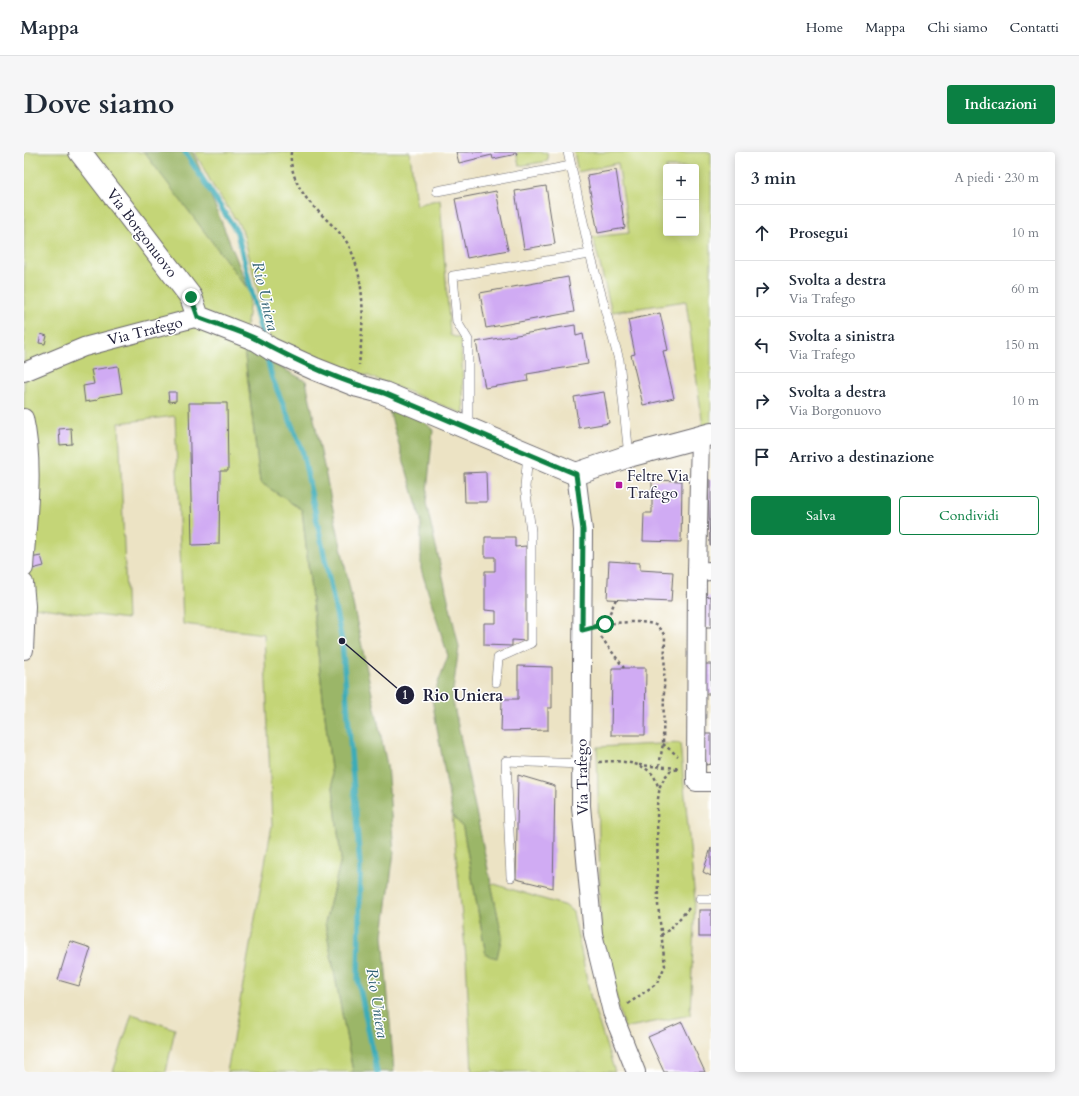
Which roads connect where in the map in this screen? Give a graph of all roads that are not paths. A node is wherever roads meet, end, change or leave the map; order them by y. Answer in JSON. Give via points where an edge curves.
{"nodes":[{"id":1,"x":80,"y":152,"type":"edge"},
{"id":2,"x":568,"y":152,"type":"edge"},
{"id":3,"x":571,"y":166,"type":"junction"},
{"id":4,"x":436,"y":191,"type":"dead end"},
{"id":5,"x":590,"y":254,"type":"junction"},
{"id":6,"x":198,"y":317,"type":"junction"},
{"id":7,"x":24,"y":372,"type":"edge"},
{"id":8,"x":24,"y":418,"type":"edge"},
{"id":9,"x":468,"y":428,"type":"junction"},
{"id":10,"x":706,"y":435,"type":"edge"},
{"id":11,"x":528,"y":454,"type":"junction"},
{"id":12,"x":629,"y":456,"type":"junction"},
{"id":13,"x":576,"y":474,"type":"junction"},
{"id":14,"x":24,"y":568,"type":"edge"},
{"id":15,"x":704,"y":572,"type":"edge"},
{"id":16,"x":24,"y":583,"type":"edge"},
{"id":17,"x":24,"y":650,"type":"edge"},
{"id":18,"x":496,"y":682,"type":"dead end"},
{"id":19,"x":581,"y":764,"type":"junction"},
{"id":20,"x":711,"y":782,"type":"edge"},
{"id":21,"x":511,"y":877,"type":"dead end"},
{"id":22,"x":700,"y":899,"type":"road end"},
{"id":23,"x":711,"y":899,"type":"edge"},
{"id":24,"x":636,"y":1072,"type":"edge"}],
"edges":[{"from":1,"to":6,"type":"street","name":"Via Borgonuovo","via":[[191,297]]},
{"from":2,"to":3,"type":"lane"},
{"from":3,"to":4,"type":"lane"},
{"from":3,"to":5,"type":"lane"},
{"from":5,"to":9,"type":"lane","via":[[453,276],[457,322],[468,340]]},
{"from":5,"to":12,"type":"lane","via":[[619,360]]},
{"from":6,"to":7,"type":"street","name":"Via Trafego","via":[[84,347]]},
{"from":6,"to":9,"type":"street","name":"Via Trafego","via":[[257,340],[271,349],[358,386],[384,393]]},
{"from":8,"to":14,"type":"street","via":[[31,472]]},
{"from":9,"to":11,"type":"street","name":"Via Trafego"},
{"from":10,"to":12,"type":"street"},
{"from":10,"to":15,"type":"street"},
{"from":11,"to":13,"type":"street","name":"Via Trafego"},
{"from":11,"to":18,"type":"lane","via":[[525,487],[531,531],[531,644],[498,658]]},
{"from":12,"to":13,"type":"street"},
{"from":13,"to":19,"type":"street","name":"Via Trafego","via":[[583,530],[588,628]]},
{"from":15,"to":20,"type":"street","via":[[696,782]]},
{"from":16,"to":17,"type":"street"},
{"from":19,"to":21,"type":"lane","via":[[506,761]]},
{"from":19,"to":24,"type":"street","name":"Via Trafego","via":[[593,934],[612,1012]]},
{"from":22,"to":23,"type":"lane"}]}
